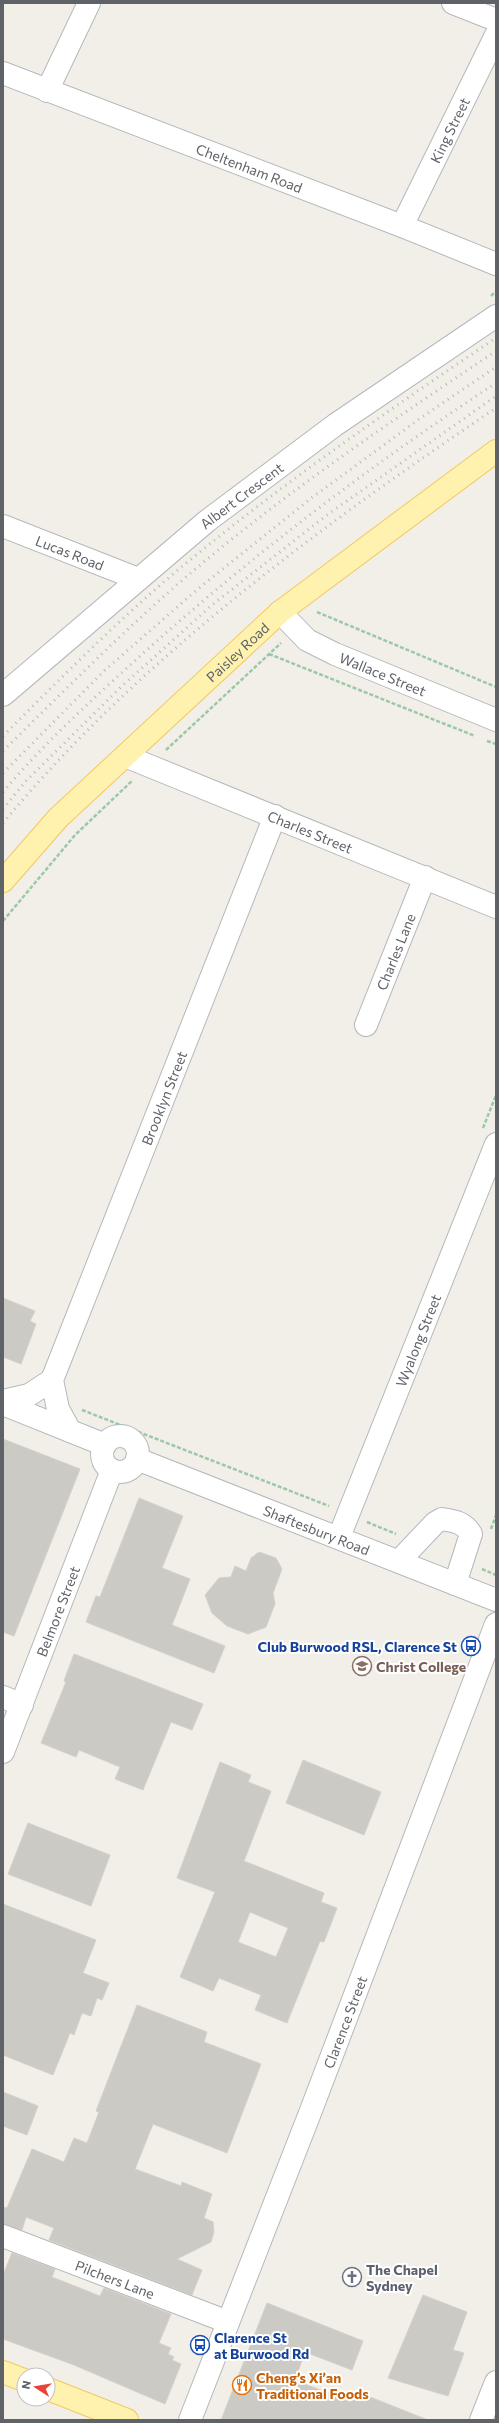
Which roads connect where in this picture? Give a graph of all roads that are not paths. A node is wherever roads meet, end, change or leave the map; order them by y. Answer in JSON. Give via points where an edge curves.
{"nodes":[{"id":1,"x":89,"y":3,"type":"edge"},
{"id":2,"x":453,"y":3,"type":"edge"},
{"id":3,"x":496,"y":20,"type":"edge"},
{"id":4,"x":496,"y":35,"type":"edge"},
{"id":5,"x":3,"y":73,"type":"edge"},
{"id":6,"x":47,"y":91,"type":"junction"},
{"id":7,"x":402,"y":226,"type":"junction"},
{"id":8,"x":496,"y":264,"type":"edge"},
{"id":9,"x":496,"y":316,"type":"edge"},
{"id":10,"x":496,"y":451,"type":"edge"},
{"id":11,"x":3,"y":526,"type":"edge"},
{"id":12,"x":138,"y":579,"type":"junction"},
{"id":13,"x":280,"y":612,"type":"junction"},
{"id":14,"x":3,"y":695,"type":"edge"},
{"id":15,"x":496,"y":720,"type":"edge"},
{"id":16,"x":125,"y":756,"type":"junction"},
{"id":17,"x":275,"y":816,"type":"junction"},
{"id":18,"x":425,"y":878,"type":"junction"},
{"id":19,"x":3,"y":881,"type":"edge"},
{"id":20,"x":496,"y":906,"type":"edge"},
{"id":21,"x":366,"y":1025,"type":"dead end"},
{"id":22,"x":496,"y":1144,"type":"edge"},
{"id":23,"x":53,"y":1388,"type":"junction"},
{"id":24,"x":3,"y":1403,"type":"edge"},
{"id":25,"x":70,"y":1431,"type":"junction"},
{"id":26,"x":104,"y":1445,"type":"junction"},
{"id":27,"x":136,"y":1459,"type":"junction"},
{"id":28,"x":112,"y":1470,"type":"junction"},
{"id":29,"x":339,"y":1537,"type":"junction"},
{"id":30,"x":399,"y":1561,"type":"junction"},
{"id":31,"x":456,"y":1584,"type":"junction"},
{"id":32,"x":496,"y":1600,"type":"edge"},
{"id":33,"x":496,"y":1624,"type":"edge"},
{"id":34,"x":12,"y":1701,"type":"edge"},
{"id":35,"x":3,"y":1752,"type":"edge"},
{"id":36,"x":3,"y":2236,"type":"edge"},
{"id":37,"x":228,"y":2322,"type":"junction"},
{"id":38,"x":3,"y":2372,"type":"edge"},
{"id":39,"x":16,"y":2377,"type":"edge"},
{"id":40,"x":496,"y":2382,"type":"edge"},
{"id":41,"x":56,"y":2392,"type":"edge"},
{"id":42,"x":127,"y":2420,"type":"edge"},
{"id":43,"x":190,"y":2420,"type":"edge"},
{"id":44,"x":481,"y":2420,"type":"edge"}],
"edges":[{"from":1,"to":6,"type":"street"},
{"from":2,"to":3,"type":"street"},
{"from":4,"to":7,"type":"street","name":"King Street"},
{"from":5,"to":6,"type":"street","name":"Cheltenham Road"},
{"from":6,"to":7,"type":"street","name":"Cheltenham Road"},
{"from":7,"to":8,"type":"street","name":"Cheltenham Road"},
{"from":9,"to":12,"type":"street","name":"Albert Crescent","via":[[335,425],[207,521]]},
{"from":10,"to":13,"type":"main road","name":"Paisley Road"},
{"from":11,"to":12,"type":"street","name":"Lucas Road"},
{"from":12,"to":14,"type":"street","name":"Albert Crescent"},
{"from":13,"to":15,"type":"street","name":"Wallace Street","via":[[307,640]]},
{"from":13,"to":16,"type":"main road","name":"Paisley Road"},
{"from":16,"to":17,"type":"street","name":"Charles Street"},
{"from":16,"to":19,"type":"main road","name":"Paisley Road","via":[[58,818]]},
{"from":17,"to":18,"type":"street","name":"Charles Street"},
{"from":17,"to":23,"type":"street","name":"Brooklyn Street"},
{"from":18,"to":20,"type":"street","name":"Charles Street"},
{"from":18,"to":21,"type":"street","name":"Charles Lane"},
{"from":22,"to":29,"type":"street","name":"Wyalong Street"},
{"from":23,"to":24,"type":"street"},
{"from":23,"to":25,"type":"street"},
{"from":24,"to":25,"type":"street"},
{"from":25,"to":26,"type":"street"},
{"from":26,"to":27,"type":"street","via":[[116,1437],[127,1438],[135,1445]]},
{"from":26,"to":28,"type":"street","via":[[103,1461]]},
{"from":27,"to":28,"type":"street","via":[[130,1469],[121,1472]]},
{"from":27,"to":29,"type":"street","name":"Shaftesbury Road"},
{"from":28,"to":34,"type":"street","name":"Belmore Street"},
{"from":29,"to":30,"type":"street","name":"Shaftesbury Road"},
{"from":30,"to":31,"type":"street","name":"Shaftesbury Road"},
{"from":30,"to":31,"type":"street","via":[[442,1519],[467,1526],[471,1534]]},
{"from":31,"to":32,"type":"street","name":"Shaftesbury Road"},
{"from":33,"to":37,"type":"street","name":"Clarence Street"},
{"from":34,"to":35,"type":"street","name":"Belmore Street"},
{"from":36,"to":37,"type":"street","name":"Pilchers Lane"},
{"from":37,"to":43,"type":"street","name":"Clarence Street"},
{"from":38,"to":39,"type":"main road"},
{"from":40,"to":44,"type":"street"},
{"from":41,"to":42,"type":"main road"}]}
